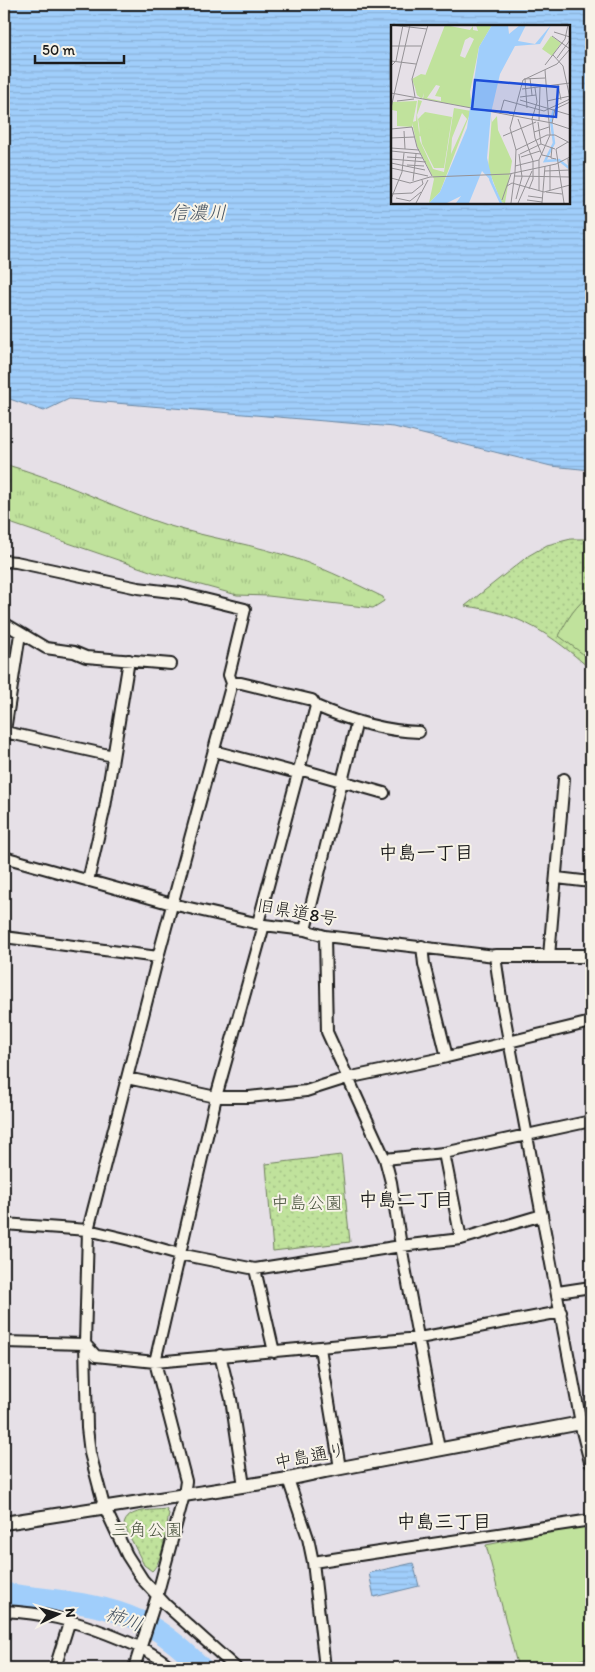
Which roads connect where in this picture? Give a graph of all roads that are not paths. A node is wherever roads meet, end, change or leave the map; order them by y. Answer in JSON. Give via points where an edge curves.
{"nodes":[{"id":1,"x":4,"y":562,"type":"edge"},
{"id":2,"x":4,"y":624,"type":"edge"},
{"id":3,"x":20,"y":634,"type":"junction"},
{"id":4,"x":130,"y":660,"type":"junction"},
{"id":5,"x":171,"y":664,"type":"dead end"},
{"id":6,"x":232,"y":683,"type":"junction"},
{"id":7,"x":316,"y":706,"type":"junction"},
{"id":8,"x":357,"y":721,"type":"junction"},
{"id":9,"x":419,"y":732,"type":"dead end"},
{"id":10,"x":4,"y":735,"type":"edge"},
{"id":11,"x":214,"y":751,"type":"junction"},
{"id":12,"x":113,"y":756,"type":"junction"},
{"id":13,"x":298,"y":771,"type":"junction"},
{"id":14,"x":564,"y":780,"type":"dead end"},
{"id":15,"x":343,"y":781,"type":"junction"},
{"id":16,"x":384,"y":793,"type":"dead end"},
{"id":17,"x":4,"y":857,"type":"edge"},
{"id":18,"x":557,"y":878,"type":"junction"},
{"id":19,"x":88,"y":881,"type":"junction"},
{"id":20,"x":591,"y":882,"type":"edge"},
{"id":21,"x":172,"y":904,"type":"junction"},
{"id":22,"x":261,"y":924,"type":"junction"},
{"id":23,"x":305,"y":930,"type":"junction"},
{"id":24,"x":326,"y":936,"type":"junction"},
{"id":25,"x":4,"y":937,"type":"edge"},
{"id":26,"x":422,"y":946,"type":"junction"},
{"id":27,"x":496,"y":956,"type":"junction"},
{"id":28,"x":549,"y":956,"type":"junction"},
{"id":29,"x":591,"y":956,"type":"edge"},
{"id":30,"x":158,"y":957,"type":"junction"},
{"id":31,"x":591,"y":1022,"type":"edge"},
{"id":32,"x":510,"y":1041,"type":"junction"},
{"id":33,"x":447,"y":1057,"type":"junction"},
{"id":34,"x":127,"y":1078,"type":"junction"},
{"id":35,"x":348,"y":1078,"type":"junction"},
{"id":36,"x":216,"y":1097,"type":"junction"},
{"id":37,"x":591,"y":1121,"type":"edge"},
{"id":38,"x":527,"y":1134,"type":"junction"},
{"id":39,"x":444,"y":1153,"type":"junction"},
{"id":40,"x":385,"y":1159,"type":"junction"},
{"id":41,"x":542,"y":1215,"type":"junction"},
{"id":42,"x":4,"y":1224,"type":"edge"},
{"id":43,"x":88,"y":1230,"type":"junction"},
{"id":44,"x":461,"y":1240,"type":"junction"},
{"id":45,"x":400,"y":1246,"type":"junction"},
{"id":46,"x":179,"y":1254,"type":"junction"},
{"id":47,"x":255,"y":1269,"type":"junction"},
{"id":48,"x":591,"y":1287,"type":"edge"},
{"id":49,"x":558,"y":1292,"type":"junction"},
{"id":50,"x":561,"y":1312,"type":"junction"},
{"id":51,"x":419,"y":1338,"type":"junction"},
{"id":52,"x":4,"y":1342,"type":"edge"},
{"id":53,"x":85,"y":1344,"type":"junction"},
{"id":54,"x":320,"y":1348,"type":"junction"},
{"id":55,"x":274,"y":1352,"type":"junction"},
{"id":56,"x":220,"y":1355,"type":"junction"},
{"id":57,"x":155,"y":1362,"type":"junction"},
{"id":58,"x":586,"y":1421,"type":"edge"},
{"id":59,"x":439,"y":1449,"type":"junction"},
{"id":60,"x":591,"y":1462,"type":"edge"},
{"id":61,"x":340,"y":1468,"type":"junction"},
{"id":62,"x":288,"y":1479,"type":"junction"},
{"id":63,"x":244,"y":1486,"type":"junction"},
{"id":64,"x":184,"y":1495,"type":"junction"},
{"id":65,"x":104,"y":1506,"type":"junction"},
{"id":66,"x":591,"y":1520,"type":"edge"},
{"id":67,"x":4,"y":1523,"type":"edge"},
{"id":68,"x":313,"y":1562,"type":"junction"},
{"id":69,"x":158,"y":1596,"type":"junction"},
{"id":70,"x":4,"y":1611,"type":"edge"},
{"id":71,"x":70,"y":1620,"type":"junction"},
{"id":72,"x":142,"y":1644,"type":"junction"},
{"id":73,"x":55,"y":1668,"type":"edge"},
{"id":74,"x":134,"y":1668,"type":"edge"},
{"id":75,"x":172,"y":1668,"type":"edge"},
{"id":76,"x":236,"y":1668,"type":"edge"},
{"id":77,"x":325,"y":1668,"type":"edge"}],
"edges":[{"from":1,"to":6,"type":"street","via":[[180,593],[245,610],[229,675]]},
{"from":2,"to":3,"type":"street"},
{"from":3,"to":4,"type":"street","via":[[46,648],[86,657]]},
{"from":3,"to":10,"type":"street"},
{"from":4,"to":5,"type":"street"},
{"from":4,"to":12,"type":"street"},
{"from":6,"to":7,"type":"street","via":[[312,700]]},
{"from":6,"to":11,"type":"street"},
{"from":7,"to":8,"type":"street"},
{"from":7,"to":13,"type":"street"},
{"from":8,"to":9,"type":"street"},
{"from":8,"to":15,"type":"street"},
{"from":10,"to":12,"type":"street"},
{"from":11,"to":13,"type":"street"},
{"from":11,"to":21,"type":"street"},
{"from":12,"to":19,"type":"street"},
{"from":13,"to":15,"type":"street"},
{"from":13,"to":22,"type":"street"},
{"from":14,"to":18,"type":"street"},
{"from":15,"to":16,"type":"street"},
{"from":15,"to":23,"type":"street"},
{"from":17,"to":19,"type":"street","name":"旧県道8号"},
{"from":18,"to":20,"type":"street"},
{"from":18,"to":28,"type":"street"},
{"from":19,"to":21,"type":"street","name":"旧県道8号"},
{"from":21,"to":22,"type":"street","name":"旧県道8号"},
{"from":21,"to":30,"type":"street"},
{"from":22,"to":23,"type":"street","name":"旧県道8号"},
{"from":22,"to":36,"type":"street"},
{"from":23,"to":24,"type":"street","name":"旧県道8号"},
{"from":24,"to":26,"type":"street","name":"旧県道8号"},
{"from":24,"to":35,"type":"street","via":[[327,1032]]},
{"from":25,"to":30,"type":"street"},
{"from":26,"to":27,"type":"street","name":"旧県道8号"},
{"from":26,"to":33,"type":"street"},
{"from":27,"to":28,"type":"street","name":"旧県道8号"},
{"from":27,"to":32,"type":"street"},
{"from":28,"to":29,"type":"street","name":"旧県道8号"},
{"from":30,"to":34,"type":"street"},
{"from":31,"to":32,"type":"street"},
{"from":32,"to":33,"type":"street"},
{"from":32,"to":38,"type":"street"},
{"from":33,"to":35,"type":"street"},
{"from":34,"to":36,"type":"street"},
{"from":34,"to":43,"type":"street"},
{"from":35,"to":36,"type":"street","via":[[306,1091]]},
{"from":35,"to":40,"type":"street"},
{"from":36,"to":46,"type":"street"},
{"from":37,"to":38,"type":"street"},
{"from":38,"to":39,"type":"street"},
{"from":38,"to":41,"type":"street"},
{"from":39,"to":40,"type":"street"},
{"from":39,"to":44,"type":"street"},
{"from":40,"to":45,"type":"street"},
{"from":41,"to":44,"type":"street"},
{"from":41,"to":49,"type":"street"},
{"from":42,"to":43,"type":"street"},
{"from":43,"to":46,"type":"street"},
{"from":43,"to":53,"type":"street"},
{"from":44,"to":45,"type":"street"},
{"from":45,"to":47,"type":"street"},
{"from":45,"to":51,"type":"street"},
{"from":46,"to":47,"type":"street"},
{"from":46,"to":57,"type":"street"},
{"from":47,"to":55,"type":"street"},
{"from":48,"to":49,"type":"street"},
{"from":49,"to":50,"type":"street"},
{"from":50,"to":51,"type":"street"},
{"from":50,"to":58,"type":"street"},
{"from":51,"to":54,"type":"street"},
{"from":51,"to":59,"type":"street"},
{"from":52,"to":53,"type":"street"},
{"from":53,"to":57,"type":"street","via":[[96,1356]]},
{"from":53,"to":65,"type":"street","via":[[87,1428]]},
{"from":54,"to":55,"type":"street"},
{"from":54,"to":61,"type":"street"},
{"from":55,"to":56,"type":"street"},
{"from":56,"to":57,"type":"street"},
{"from":56,"to":63,"type":"street","via":[[231,1399]]},
{"from":57,"to":64,"type":"street","via":[[186,1481]]},
{"from":58,"to":59,"type":"street","name":"中島通り"},
{"from":58,"to":60,"type":"street"},
{"from":59,"to":61,"type":"street","name":"中島通り"},
{"from":61,"to":62,"type":"street","name":"中島通り"},
{"from":62,"to":63,"type":"street","name":"中島通り"},
{"from":62,"to":68,"type":"street"},
{"from":63,"to":64,"type":"street","name":"中島通り"},
{"from":64,"to":65,"type":"street","name":"中島通り"},
{"from":64,"to":69,"type":"street"},
{"from":65,"to":67,"type":"street","name":"中島通り"},
{"from":65,"to":69,"type":"street","via":[[127,1555]]},
{"from":66,"to":68,"type":"street"},
{"from":68,"to":77,"type":"street"},
{"from":69,"to":72,"type":"street"},
{"from":69,"to":76,"type":"street"},
{"from":70,"to":71,"type":"street"},
{"from":71,"to":72,"type":"street"},
{"from":71,"to":73,"type":"street"},
{"from":72,"to":74,"type":"street"},
{"from":72,"to":75,"type":"street"}]}
